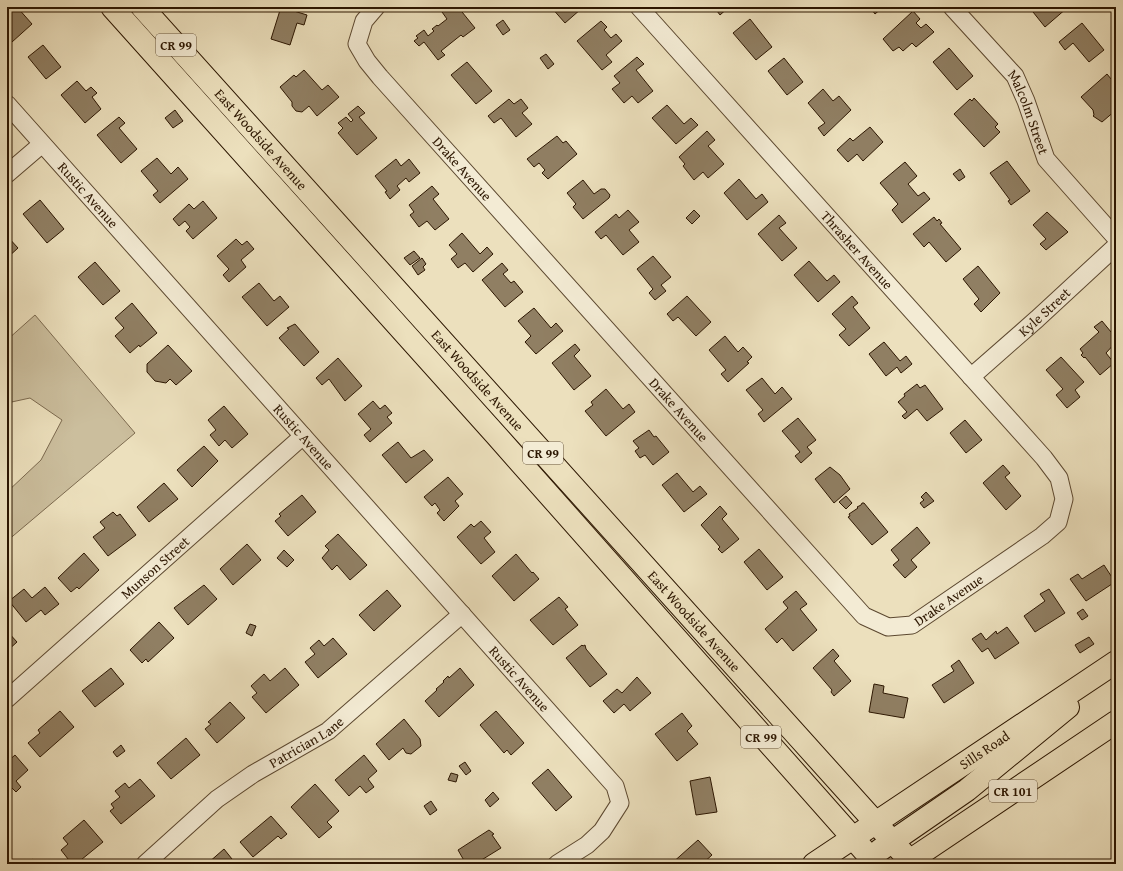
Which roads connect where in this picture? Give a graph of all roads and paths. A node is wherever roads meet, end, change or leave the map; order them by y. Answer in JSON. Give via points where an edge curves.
{"nodes":[{"id":1,"x":112,"y":7,"type":"edge"},
{"id":2,"x":142,"y":7,"type":"edge"},
{"id":3,"x":376,"y":7,"type":"edge"},
{"id":4,"x":639,"y":7,"type":"edge"},
{"id":5,"x":952,"y":7,"type":"edge"},
{"id":6,"x":7,"y":104,"type":"edge"},
{"id":7,"x":42,"y":144,"type":"junction"},
{"id":8,"x":7,"y":174,"type":"edge"},
{"id":9,"x":1116,"y":238,"type":"edge"},
{"id":10,"x":1116,"y":246,"type":"edge"},
{"id":11,"x":971,"y":377,"type":"junction"},
{"id":12,"x":303,"y":436,"type":"junction"},
{"id":13,"x":1064,"y":499,"type":"joint"},
{"id":14,"x":462,"y":614,"type":"junction"},
{"id":15,"x":1116,"y":662,"type":"edge"},
{"id":16,"x":7,"y":699,"type":"edge"},
{"id":17,"x":1116,"y":722,"type":"edge"},
{"id":18,"x":876,"y":823,"type":"junction"},
{"id":19,"x":852,"y":838,"type":"junction"},
{"id":20,"x":892,"y":841,"type":"junction"},
{"id":21,"x":868,"y":862,"type":"edge"},
{"id":22,"x":907,"y":862,"type":"edge"},
{"id":23,"x":145,"y":864,"type":"edge"},
{"id":24,"x":557,"y":864,"type":"edge"},
{"id":25,"x":814,"y":864,"type":"edge"}],
"edges":[{"from":1,"to":19,"type":"main road","name":"East Woodside Avenue","number":"CR 99","via":[[496,435]]},
{"from":2,"to":18,"type":"main road","name":"East Woodside Avenue","number":"CR 99"},
{"from":3,"to":13,"type":"street","name":"Drake Avenue","via":[[364,21],[357,44],[367,61],[864,616],[888,627],[912,625],[1042,536],[1058,522]]},
{"from":4,"to":11,"type":"street","name":"Thrasher Avenue"},
{"from":5,"to":9,"type":"street","name":"Malcolm Street","via":[[1015,76],[1046,159]]},
{"from":6,"to":7,"type":"street","name":"Rustic Avenue"},
{"from":7,"to":8,"type":"street"},
{"from":7,"to":12,"type":"street","name":"Rustic Avenue"},
{"from":10,"to":11,"type":"street","name":"Kyle Street"},
{"from":11,"to":13,"type":"street","name":"Thrasher Avenue","via":[[1056,473]]},
{"from":12,"to":14,"type":"street","name":"Rustic Avenue"},
{"from":12,"to":16,"type":"street","name":"Munson Street"},
{"from":14,"to":23,"type":"street","name":"Patrician Lane","via":[[328,731],[253,774],[217,799]]},
{"from":14,"to":24,"type":"street","name":"Rustic Avenue","via":[[615,786],[620,804],[602,831],[587,845]]},
{"from":15,"to":18,"type":"main road","name":"Sills Road"},
{"from":15,"to":20,"type":"main road","via":[[997,767]]},
{"from":17,"to":22,"type":"main road","number":"CR 101"},
{"from":18,"to":19,"type":"main road","name":"Sills Road"},
{"from":18,"to":20,"type":"main road","name":"East Woodside Avenue","number":"CR 99"},
{"from":19,"to":21,"type":"main road","name":"East Woodside Avenue","number":"CR 99"},
{"from":19,"to":25,"type":"main road","name":"Sills Road"},
{"from":20,"to":21,"type":"main road"},
{"from":20,"to":22,"type":"main road","name":"East Woodside Avenue","number":"CR 99"}]}
